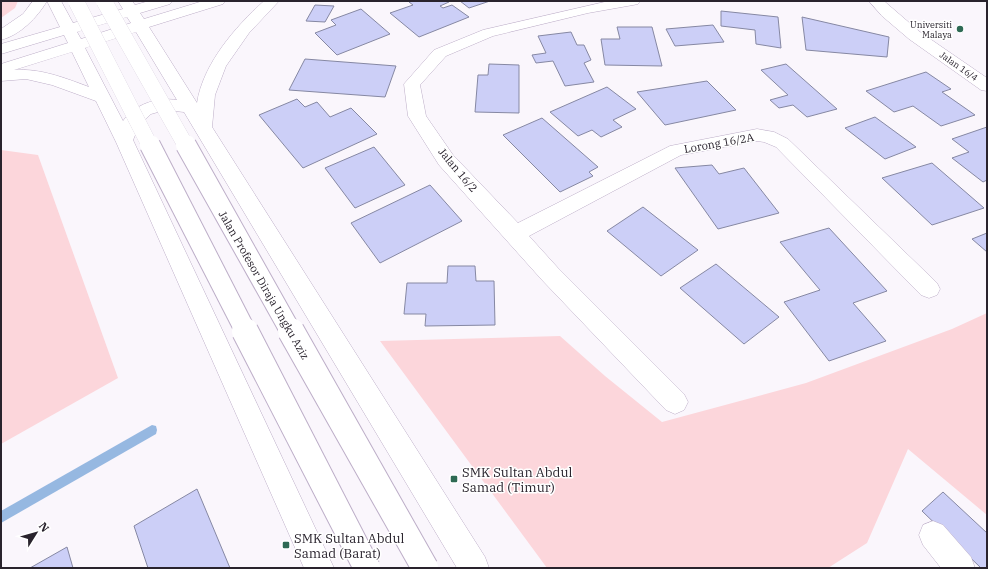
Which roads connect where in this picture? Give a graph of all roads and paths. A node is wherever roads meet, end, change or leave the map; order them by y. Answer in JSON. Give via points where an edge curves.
{"nodes":[{"id":1,"x":40,"y":1,"type":"edge"},
{"id":2,"x":54,"y":1,"type":"edge"},
{"id":3,"x":76,"y":1,"type":"edge"},
{"id":4,"x":104,"y":1,"type":"edge"},
{"id":5,"x":165,"y":1,"type":"edge"},
{"id":6,"x":218,"y":1,"type":"edge"},
{"id":7,"x":272,"y":1,"type":"edge"},
{"id":8,"x":633,"y":1,"type":"edge"},
{"id":9,"x":876,"y":1,"type":"edge"},
{"id":10,"x":132,"y":12,"type":"edge"},
{"id":11,"x":68,"y":29,"type":"junction"},
{"id":12,"x":1,"y":35,"type":"edge"},
{"id":13,"x":76,"y":45,"type":"junction"},
{"id":14,"x":1,"y":49,"type":"edge"},
{"id":15,"x":1,"y":69,"type":"edge"},
{"id":16,"x":1,"y":76,"type":"edge"},
{"id":17,"x":987,"y":86,"type":"edge"},
{"id":18,"x":103,"y":98,"type":"junction"},
{"id":19,"x":199,"y":121,"type":"junction"},
{"id":20,"x":124,"y":142,"type":"junction"},
{"id":21,"x":515,"y":234,"type":"junction"},
{"id":22,"x":929,"y":289,"type":"dead end"},
{"id":23,"x":675,"y":402,"type":"dead end"},
{"id":24,"x":933,"y":535,"type":"dead end"},
{"id":25,"x":319,"y":568,"type":"edge"},
{"id":26,"x":367,"y":568,"type":"edge"},
{"id":27,"x":424,"y":568,"type":"edge"},
{"id":28,"x":474,"y":568,"type":"edge"},
{"id":29,"x":960,"y":568,"type":"edge"}],
"edges":[{"from":1,"to":12,"type":"main road","via":[[36,9],[16,27]]},
{"from":2,"to":11,"type":"main road"},
{"from":3,"to":26,"type":"main road","bridge":true},
{"from":4,"to":27,"type":"main road","name":"Jalan Profesor Diraja Ungku Aziz","bridge":true},
{"from":5,"to":10,"type":"main road"},
{"from":6,"to":10,"type":"main road"},
{"from":7,"to":19,"type":"main road","via":[[242,33],[222,60],[208,91]]},
{"from":8,"to":21,"type":"main road","name":"Jalan 16/2","via":[[488,33],[440,53],[412,84],[418,116],[446,160]]},
{"from":9,"to":17,"type":"main road","name":"Jalan 16/4","via":[[888,14],[948,60]]},
{"from":10,"to":11,"type":"main road"},
{"from":10,"to":13,"type":"main road"},
{"from":10,"to":19,"type":"main road"},
{"from":11,"to":13,"type":"main road"},
{"from":11,"to":14,"type":"main road"},
{"from":13,"to":15,"type":"main road"},
{"from":13,"to":18,"type":"main road"},
{"from":16,"to":18,"type":"main road","via":[[26,74],[57,81]]},
{"from":18,"to":20,"type":"main road"},
{"from":19,"to":20,"type":"main road","via":[[181,106],[168,104],[152,107],[136,116],[128,127]]},
{"from":19,"to":28,"type":"main road"},
{"from":20,"to":25,"type":"main road"},
{"from":21,"to":22,"type":"main road","name":"Lorong 16/2A","via":[[676,150],[757,135],[768,136],[782,143]]},
{"from":21,"to":23,"type":"main road","name":"Jalan 16/2","via":[[550,274]]},
{"from":24,"to":29,"type":"main road"}]}
